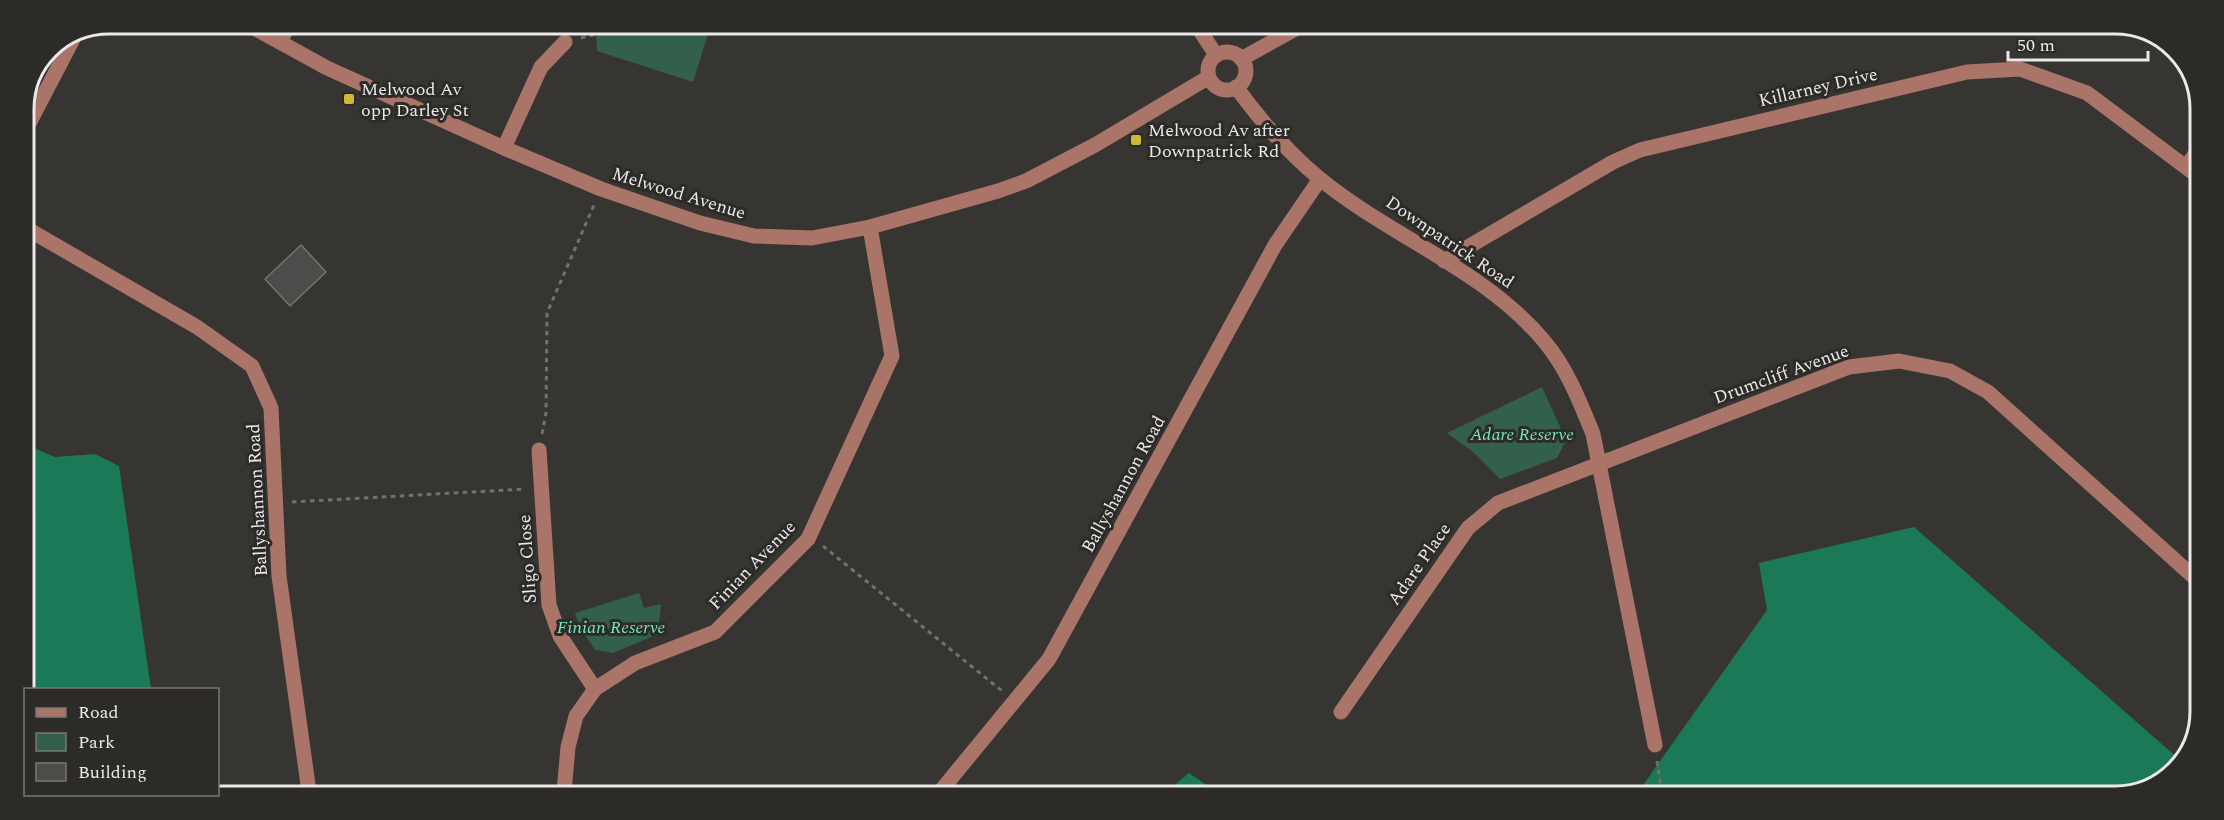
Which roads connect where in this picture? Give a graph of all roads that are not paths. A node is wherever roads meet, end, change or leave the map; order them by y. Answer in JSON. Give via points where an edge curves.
{"nodes":[{"id":1,"x":267,"y":34,"type":"edge"},
{"id":2,"x":284,"y":34,"type":"edge"},
{"id":3,"x":1202,"y":34,"type":"edge"},
{"id":4,"x":1286,"y":34,"type":"edge"},
{"id":5,"x":280,"y":41,"type":"junction"},
{"id":6,"x":565,"y":42,"type":"road end"},
{"id":7,"x":69,"y":46,"type":"edge"},
{"id":8,"x":1216,"y":55,"type":"junction"},
{"id":9,"x":1241,"y":59,"type":"junction"},
{"id":10,"x":1209,"y":77,"type":"junction"},
{"id":11,"x":1236,"y":87,"type":"junction"},
{"id":12,"x":34,"y":114,"type":"edge"},
{"id":13,"x":504,"y":148,"type":"junction"},
{"id":14,"x":2189,"y":163,"type":"edge"},
{"id":15,"x":2186,"y":167,"type":"junction"},
{"id":16,"x":2189,"y":169,"type":"edge"},
{"id":17,"x":1320,"y":179,"type":"junction"},
{"id":18,"x":870,"y":227,"type":"junction"},
{"id":19,"x":34,"y":233,"type":"edge"},
{"id":20,"x":1444,"y":261,"type":"junction"},
{"id":21,"x":539,"y":450,"type":"road end"},
{"id":22,"x":1598,"y":464,"type":"junction"},
{"id":23,"x":2190,"y":573,"type":"edge"},
{"id":24,"x":595,"y":689,"type":"junction"},
{"id":25,"x":1341,"y":712,"type":"dead end"},
{"id":26,"x":1655,"y":745,"type":"road end"},
{"id":27,"x":308,"y":786,"type":"edge"},
{"id":28,"x":565,"y":786,"type":"edge"},
{"id":29,"x":945,"y":786,"type":"edge"}],
"edges":[{"from":1,"to":5,"type":"street","name":"Melwood Avenue"},
{"from":2,"to":5,"type":"street"},
{"from":3,"to":8,"type":"street"},
{"from":4,"to":9,"type":"street"},
{"from":5,"to":13,"type":"street","name":"Melwood Avenue","via":[[327,68]]},
{"from":6,"to":13,"type":"street","via":[[541,67]]},
{"from":7,"to":12,"type":"street"},
{"from":8,"to":9,"type":"street","via":[[1232,53]]},
{"from":8,"to":10,"type":"street","via":[[1209,65]]},
{"from":9,"to":11,"type":"street","via":[[1245,71]]},
{"from":10,"to":11,"type":"street","via":[[1223,89]]},
{"from":10,"to":18,"type":"street","name":"Melwood Avenue","via":[[1026,181]]},
{"from":11,"to":17,"type":"street","name":"Downpatrick Road","via":[[1273,137]]},
{"from":13,"to":18,"type":"street","name":"Melwood Avenue","via":[[601,189],[700,223],[754,236],[812,238]]},
{"from":14,"to":15,"type":"street"},
{"from":15,"to":16,"type":"street","name":"Killarney Drive"},
{"from":15,"to":20,"type":"street","name":"Killarney Drive","via":[[2087,93],[2020,69],[1967,72],[1640,150]]},
{"from":17,"to":20,"type":"street","name":"Downpatrick Road"},
{"from":17,"to":29,"type":"street","name":"Ballyshannon Road","via":[[1275,245],[1049,659]]},
{"from":18,"to":24,"type":"street","name":"Finian Avenue","via":[[892,356],[808,539],[715,632],[634,663]]},
{"from":19,"to":27,"type":"street","name":"Ballyshannon Road","via":[[197,327],[252,366],[272,408],[279,576]]},
{"from":20,"to":22,"type":"street","name":"Downpatrick Road","via":[[1504,301],[1545,342],[1573,387],[1593,434]]},
{"from":21,"to":24,"type":"street","name":"Sligo Close","via":[[549,605],[560,636]]},
{"from":22,"to":23,"type":"street","name":"Drumcliff Avenue","via":[[1849,367],[1899,361],[1950,371],[1988,392]]},
{"from":22,"to":25,"type":"street","name":"Adare Place","via":[[1498,503],[1468,528]]},
{"from":22,"to":26,"type":"street","name":"Downpatrick Road"},
{"from":24,"to":28,"type":"street","name":"Finian Avenue","via":[[576,716]]}]}
